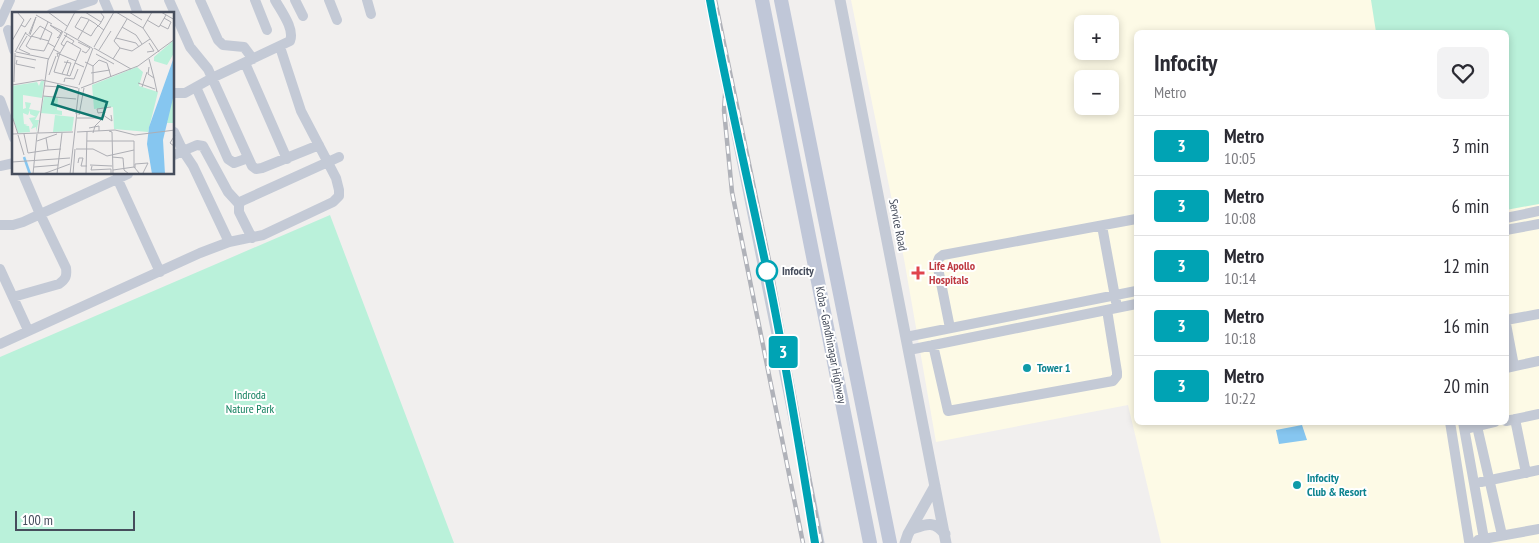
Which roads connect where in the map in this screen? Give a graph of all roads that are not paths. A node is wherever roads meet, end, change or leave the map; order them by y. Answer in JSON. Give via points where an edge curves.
{"nodes":[{"id":1,"x":10,"y":0,"type":"edge"},
{"id":2,"x":94,"y":0,"type":"edge"},
{"id":3,"x":104,"y":0,"type":"edge"},
{"id":4,"x":133,"y":0,"type":"edge"},
{"id":5,"x":170,"y":0,"type":"edge"},
{"id":6,"x":200,"y":0,"type":"edge"},
{"id":7,"x":255,"y":0,"type":"edge"},
{"id":8,"x":275,"y":0,"type":"edge"},
{"id":9,"x":295,"y":0,"type":"edge"},
{"id":10,"x":329,"y":0,"type":"edge"},
{"id":11,"x":367,"y":0,"type":"edge"},
{"id":12,"x":710,"y":0,"type":"edge"},
{"id":13,"x":762,"y":0,"type":"edge"},
{"id":14,"x":781,"y":0,"type":"edge"},
{"id":15,"x":840,"y":0,"type":"edge"},
{"id":16,"x":60,"y":5,"type":"edge"},
{"id":17,"x":109,"y":12,"type":"edge"},
{"id":18,"x":137,"y":12,"type":"edge"},
{"id":19,"x":371,"y":14,"type":"dead end"},
{"id":20,"x":302,"y":16,"type":"dead end"},
{"id":21,"x":337,"y":20,"type":"dead end"},
{"id":22,"x":5,"y":28,"type":"edge"},
{"id":23,"x":267,"y":30,"type":"dead end"},
{"id":24,"x":12,"y":45,"type":"edge"},
{"id":25,"x":280,"y":47,"type":"junction"},
{"id":26,"x":249,"y":61,"type":"junction"},
{"id":27,"x":212,"y":78,"type":"junction"},
{"id":28,"x":196,"y":87,"type":"junction"},
{"id":29,"x":175,"y":93,"type":"edge"},
{"id":30,"x":0,"y":100,"type":"edge"},
{"id":31,"x":4,"y":124,"type":"edge"},
{"id":32,"x":12,"y":135,"type":"edge"},
{"id":33,"x":175,"y":137,"type":"edge"},
{"id":34,"x":319,"y":145,"type":"junction"},
{"id":35,"x":178,"y":153,"type":"edge"},
{"id":36,"x":339,"y":157,"type":"dead end"},
{"id":37,"x":248,"y":158,"type":"junction"},
{"id":38,"x":287,"y":158,"type":"junction"},
{"id":39,"x":12,"y":162,"type":"edge"},
{"id":40,"x":329,"y":163,"type":"junction"},
{"id":41,"x":0,"y":166,"type":"edge"},
{"id":42,"x":23,"y":175,"type":"edge"},
{"id":43,"x":124,"y":175,"type":"edge"},
{"id":44,"x":111,"y":178,"type":"edge"},
{"id":45,"x":238,"y":204,"type":"junction"},
{"id":46,"x":1539,"y":212,"type":"edge"},
{"id":47,"x":40,"y":214,"type":"junction"},
{"id":48,"x":1509,"y":217,"type":"edge"},
{"id":49,"x":1134,"y":219,"type":"edge"},
{"id":50,"x":1539,"y":224,"type":"edge"},
{"id":51,"x":0,"y":225,"type":"edge"},
{"id":52,"x":1102,"y":226,"type":"junction"},
{"id":53,"x":1509,"y":229,"type":"edge"},
{"id":54,"x":252,"y":238,"type":"junction"},
{"id":55,"x":230,"y":242,"type":"junction"},
{"id":56,"x":0,"y":269,"type":"edge"},
{"id":57,"x":160,"y":272,"type":"junction"},
{"id":58,"x":1134,"y":291,"type":"edge"},
{"id":59,"x":1115,"y":295,"type":"junction"},
{"id":60,"x":13,"y":297,"type":"junction"},
{"id":61,"x":1134,"y":304,"type":"edge"},
{"id":62,"x":1112,"y":309,"type":"junction"},
{"id":63,"x":1539,"y":314,"type":"edge"},
{"id":64,"x":1509,"y":321,"type":"edge"},
{"id":65,"x":950,"y":328,"type":"junction"},
{"id":66,"x":28,"y":330,"type":"junction"},
{"id":67,"x":906,"y":337,"type":"junction"},
{"id":68,"x":0,"y":344,"type":"edge"},
{"id":69,"x":933,"y":345,"type":"junction"},
{"id":70,"x":909,"y":350,"type":"junction"},
{"id":71,"x":1539,"y":361,"type":"edge"},
{"id":72,"x":1510,"y":367,"type":"edge"},
{"id":73,"x":1539,"y":414,"type":"edge"},
{"id":74,"x":1511,"y":420,"type":"edge"},
{"id":75,"x":1476,"y":425,"type":"edge"},
{"id":76,"x":1464,"y":426,"type":"edge"},
{"id":77,"x":1451,"y":427,"type":"edge"},
{"id":78,"x":1539,"y":470,"type":"edge"},
{"id":79,"x":1526,"y":473,"type":"junction"},
{"id":80,"x":1488,"y":480,"type":"junction"},
{"id":81,"x":1474,"y":483,"type":"junction"},
{"id":82,"x":936,"y":486,"type":"junction"},
{"id":83,"x":1460,"y":486,"type":"junction"},
{"id":84,"x":1539,"y":528,"type":"edge"},
{"id":85,"x":912,"y":529,"type":"junction"},
{"id":86,"x":1502,"y":536,"type":"junction"},
{"id":87,"x":946,"y":538,"type":"edge"},
{"id":88,"x":1483,"y":541,"type":"edge"},
{"id":89,"x":1470,"y":542,"type":"edge"},
{"id":90,"x":819,"y":543,"type":"edge"},
{"id":91,"x":870,"y":543,"type":"edge"},
{"id":92,"x":890,"y":543,"type":"edge"},
{"id":93,"x":905,"y":543,"type":"edge"}],
"edges":[{"from":1,"to":22,"type":"street"},
{"from":2,"to":16,"type":"street"},
{"from":3,"to":17,"type":"street"},
{"from":4,"to":18,"type":"street"},
{"from":5,"to":27,"type":"street","via":[[190,47]]},
{"from":6,"to":26,"type":"street","via":[[218,40],[223,44],[244,47]]},
{"from":7,"to":23,"type":"street"},
{"from":8,"to":25,"type":"street","via":[[291,33],[290,41]]},
{"from":9,"to":20,"type":"street"},
{"from":10,"to":21,"type":"street"},
{"from":11,"to":19,"type":"street"},
{"from":12,"to":90,"type":"street"},
{"from":13,"to":91,"type":"main road","name":"Koba - Gandhinagar Highway"},
{"from":14,"to":92,"type":"main road","name":"Koba - Gandhinagar Highway"},
{"from":15,"to":67,"type":"street","name":"Service Road"},
{"from":22,"to":24,"type":"street"},
{"from":25,"to":26,"type":"street"},
{"from":25,"to":34,"type":"street","via":[[301,111]]},
{"from":26,"to":27,"type":"street"},
{"from":26,"to":38,"type":"street"},
{"from":27,"to":28,"type":"street"},
{"from":27,"to":37,"type":"street"},
{"from":28,"to":29,"type":"street","via":[[185,93]]},
{"from":28,"to":37,"type":"street","via":[[228,159],[234,163]]},
{"from":30,"to":31,"type":"street"},
{"from":31,"to":32,"type":"street"},
{"from":33,"to":35,"type":"street"},
{"from":34,"to":38,"type":"street"},
{"from":34,"to":40,"type":"street"},
{"from":35,"to":45,"type":"street","via":[[197,145],[203,146]]},
{"from":35,"to":55,"type":"street","via":[[193,166]]},
{"from":36,"to":40,"type":"street"},
{"from":37,"to":38,"type":"street","via":[[256,169]]},
{"from":39,"to":41,"type":"street"},
{"from":40,"to":45,"type":"street"},
{"from":40,"to":54,"type":"street","via":[[339,196],[333,202]]},
{"from":42,"to":47,"type":"street"},
{"from":43,"to":44,"type":"street"},
{"from":44,"to":47,"type":"street"},
{"from":44,"to":57,"type":"street"},
{"from":45,"to":54,"type":"street"},
{"from":46,"to":48,"type":"street"},
{"from":47,"to":51,"type":"street","via":[[14,226]]},
{"from":47,"to":60,"type":"street","via":[[67,275],[59,284]]},
{"from":49,"to":52,"type":"street"},
{"from":50,"to":53,"type":"street"},
{"from":52,"to":59,"type":"street"},
{"from":52,"to":65,"type":"street","via":[[939,258],[937,263]]},
{"from":54,"to":55,"type":"street"},
{"from":55,"to":57,"type":"street"},
{"from":56,"to":60,"type":"street"},
{"from":57,"to":66,"type":"street"},
{"from":58,"to":59,"type":"street"},
{"from":59,"to":62,"type":"street"},
{"from":59,"to":65,"type":"street"},
{"from":60,"to":66,"type":"street"},
{"from":61,"to":62,"type":"street"},
{"from":62,"to":69,"type":"street"},
{"from":62,"to":69,"type":"street","via":[[1117,372],[1113,381],[948,411]]},
{"from":63,"to":64,"type":"street"},
{"from":65,"to":67,"type":"street"},
{"from":66,"to":68,"type":"street"},
{"from":67,"to":70,"type":"street","name":"Service Road"},
{"from":69,"to":70,"type":"street"},
{"from":70,"to":82,"type":"street","name":"Service Road"},
{"from":71,"to":72,"type":"street"},
{"from":73,"to":74,"type":"street"},
{"from":74,"to":79,"type":"street"},
{"from":75,"to":80,"type":"street"},
{"from":76,"to":77,"type":"street"},
{"from":76,"to":81,"type":"street"},
{"from":77,"to":83,"type":"street"},
{"from":78,"to":79,"type":"street"},
{"from":79,"to":80,"type":"street"},
{"from":80,"to":81,"type":"street"},
{"from":80,"to":86,"type":"street"},
{"from":81,"to":83,"type":"street"},
{"from":81,"to":88,"type":"street"},
{"from":82,"to":85,"type":"street"},
{"from":82,"to":87,"type":"street","name":"Service Road"},
{"from":83,"to":89,"type":"street"},
{"from":84,"to":86,"type":"street"},
{"from":85,"to":87,"type":"street","via":[[933,524]]},
{"from":85,"to":93,"type":"street"},
{"from":86,"to":88,"type":"street"},
{"from":88,"to":89,"type":"street"}]}
